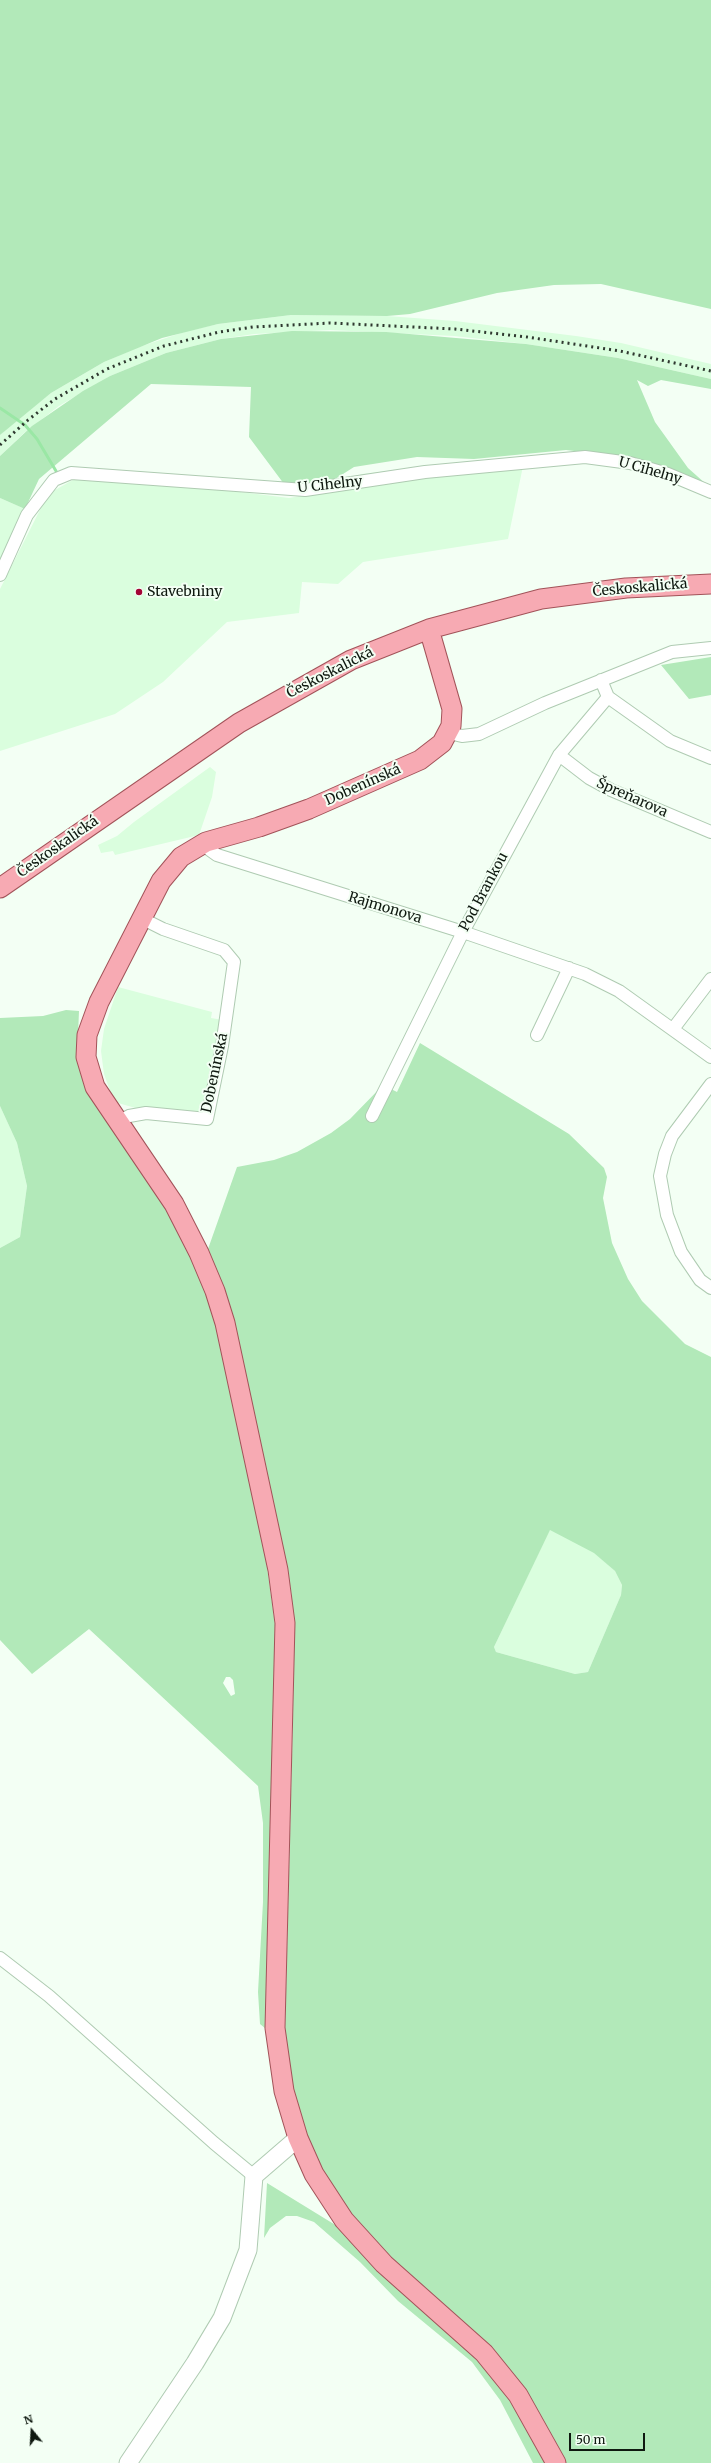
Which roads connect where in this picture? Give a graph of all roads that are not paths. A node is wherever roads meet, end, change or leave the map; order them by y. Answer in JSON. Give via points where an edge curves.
{"nodes":[{"id":1,"x":711,"y":492,"type":"edge"},
{"id":2,"x":0,"y":575,"type":"edge"},
{"id":3,"x":711,"y":584,"type":"edge"},
{"id":4,"x":429,"y":629,"type":"junction"},
{"id":5,"x":711,"y":648,"type":"edge"},
{"id":6,"x":601,"y":680,"type":"junction"},
{"id":7,"x":608,"y":697,"type":"junction"},
{"id":8,"x":449,"y":733,"type":"junction"},
{"id":9,"x":559,"y":755,"type":"junction"},
{"id":10,"x":711,"y":758,"type":"edge"},
{"id":11,"x":711,"y":832,"type":"edge"},
{"id":12,"x":206,"y":842,"type":"junction"},
{"id":13,"x":0,"y":888,"type":"edge"},
{"id":14,"x":141,"y":918,"type":"junction"},
{"id":15,"x":463,"y":932,"type":"junction"},
{"id":16,"x":569,"y":968,"type":"junction"},
{"id":17,"x":711,"y":979,"type":"edge"},
{"id":18,"x":673,"y":1029,"type":"junction"},
{"id":19,"x":538,"y":1035,"type":"dead end"},
{"id":20,"x":711,"y":1056,"type":"edge"},
{"id":21,"x":711,"y":1084,"type":"edge"},
{"id":22,"x":372,"y":1116,"type":"dead end"},
{"id":23,"x":117,"y":1122,"type":"junction"},
{"id":24,"x":711,"y":1288,"type":"edge"},
{"id":25,"x":0,"y":1958,"type":"edge"},
{"id":26,"x":298,"y":2138,"type":"junction"},
{"id":27,"x":254,"y":2176,"type":"junction"},
{"id":28,"x":128,"y":2463,"type":"edge"},
{"id":29,"x":556,"y":2463,"type":"edge"}],
"edges":[{"from":1,"to":2,"type":"street","name":"U Cihelny","via":[[668,474],[630,463],[585,457],[425,472],[305,490],[71,473],[54,480],[27,515]]},
{"from":3,"to":4,"type":"main road","name":"Českoskalická","via":[[626,588],[540,600]]},
{"from":4,"to":8,"type":"main road","name":"Dobenínská","via":[[451,701]]},
{"from":4,"to":13,"type":"main road","name":"Českoskalická","via":[[350,660],[239,723]]},
{"from":5,"to":6,"type":"street","via":[[672,652]]},
{"from":6,"to":7,"type":"street"},
{"from":6,"to":8,"type":"street","via":[[485,732],[468,736]]},
{"from":7,"to":9,"type":"street","name":"Pod Brankou"},
{"from":7,"to":10,"type":"street","via":[[670,741]]},
{"from":8,"to":12,"type":"main road","name":"Dobenínská","via":[[438,748],[420,760],[285,818]]},
{"from":9,"to":11,"type":"street","name":"Špreňarova","via":[[589,778],[611,790]]},
{"from":9,"to":15,"type":"street","name":"Pod Brankou"},
{"from":12,"to":14,"type":"main road","name":"Dobenínská","via":[[188,852],[173,865],[160,881]]},
{"from":12,"to":15,"type":"street","name":"Rajmonova","via":[[210,850],[217,854]]},
{"from":14,"to":23,"type":"main road","name":"Dobenínská","via":[[93,1014],[86,1047],[89,1072],[95,1087]]},
{"from":14,"to":23,"type":"street","name":"Dobenínská","via":[[163,929],[224,950],[234,962],[222,1046],[207,1119],[146,1114],[129,1116]]},
{"from":15,"to":16,"type":"street","name":"Rajmonova"},
{"from":15,"to":22,"type":"street","name":"Pod Brankou"},
{"from":16,"to":18,"type":"street","name":"Rajmonova","via":[[619,992]]},
{"from":16,"to":19,"type":"street"},
{"from":17,"to":18,"type":"street"},
{"from":18,"to":20,"type":"street","name":"Rajmonova"},
{"from":21,"to":24,"type":"street","via":[[672,1136],[660,1176],[667,1215],[681,1252],[700,1280]]},
{"from":23,"to":26,"type":"main road","via":[[174,1204],[215,1291],[225,1323],[278,1570],[285,1623],[275,2028],[284,2091]]},
{"from":25,"to":27,"type":"street","via":[[49,1996]]},
{"from":26,"to":27,"type":"street"},
{"from":26,"to":29,"type":"main road","via":[[323,2189],[344,2220],[384,2264],[484,2353],[518,2395]]},
{"from":27,"to":28,"type":"street","via":[[248,2250],[222,2318]]}]}
